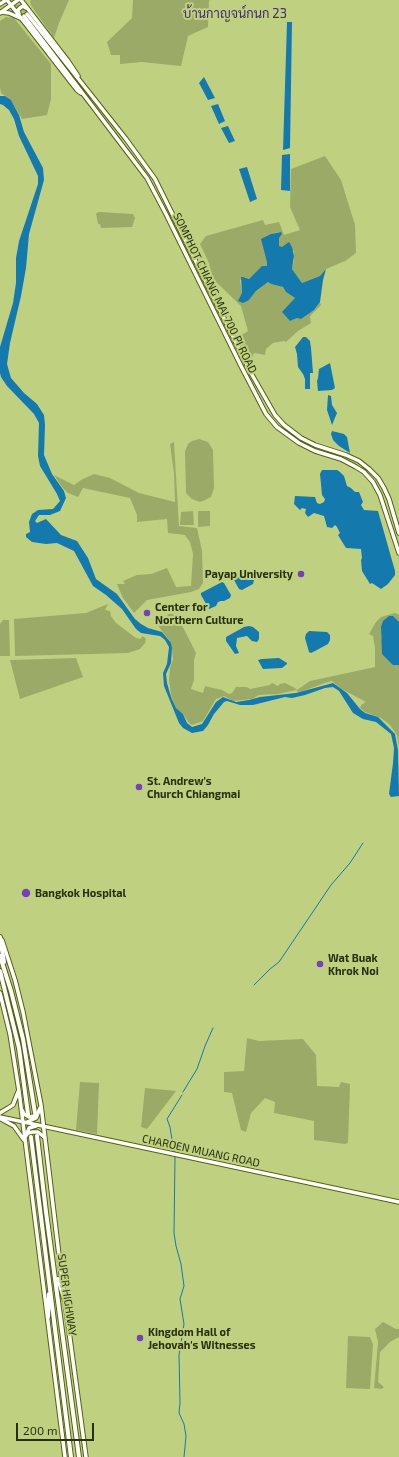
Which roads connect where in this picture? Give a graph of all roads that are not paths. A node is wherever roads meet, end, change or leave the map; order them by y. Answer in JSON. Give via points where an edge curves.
{"nodes":[{"id":1,"x":6,"y":0,"type":"edge"},
{"id":2,"x":20,"y":0,"type":"edge"},
{"id":3,"x":27,"y":0,"type":"edge"},
{"id":4,"x":0,"y":4,"type":"edge"},
{"id":5,"x":11,"y":5,"type":"junction"},
{"id":6,"x":1,"y":13,"type":"edge"},
{"id":7,"x":25,"y":15,"type":"junction"},
{"id":8,"x":399,"y":533,"type":"edge"},
{"id":9,"x":399,"y":553,"type":"edge"},
{"id":10,"x":0,"y":936,"type":"edge"},
{"id":11,"x":0,"y":956,"type":"edge"},
{"id":12,"x":0,"y":971,"type":"edge"},
{"id":13,"x":6,"y":972,"type":"junction"},
{"id":14,"x":0,"y":993,"type":"edge"},
{"id":15,"x":19,"y":1091,"type":"junction"},
{"id":16,"x":41,"y":1105,"type":"junction"},
{"id":17,"x":21,"y":1108,"type":"junction"},
{"id":18,"x":40,"y":1112,"type":"junction"},
{"id":19,"x":0,"y":1113,"type":"edge"},
{"id":20,"x":28,"y":1114,"type":"dead end"},
{"id":21,"x":34,"y":1114,"type":"dead end"},
{"id":22,"x":0,"y":1118,"type":"edge"},
{"id":23,"x":22,"y":1122,"type":"junction"},
{"id":24,"x":43,"y":1126,"type":"junction"},
{"id":25,"x":50,"y":1128,"type":"junction"},
{"id":26,"x":37,"y":1136,"type":"dead end"},
{"id":27,"x":31,"y":1137,"type":"dead end"},
{"id":28,"x":44,"y":1137,"type":"junction"},
{"id":29,"x":25,"y":1140,"type":"junction"},
{"id":30,"x":399,"y":1202,"type":"edge"},
{"id":31,"x":54,"y":1269,"type":"junction"},
{"id":32,"x":49,"y":1280,"type":"junction"},
{"id":33,"x":64,"y":1298,"type":"junction"},
{"id":34,"x":48,"y":1318,"type":"junction"},
{"id":35,"x":66,"y":1457,"type":"edge"},
{"id":36,"x":71,"y":1457,"type":"edge"},
{"id":37,"x":79,"y":1457,"type":"edge"},
{"id":38,"x":86,"y":1457,"type":"edge"}],
"edges":[{"from":1,"to":4,"type":"main road"},
{"from":1,"to":5,"type":"main road"},
{"from":2,"to":5,"type":"main road"},
{"from":2,"to":7,"type":"main road"},
{"from":3,"to":7,"type":"main road"},
{"from":5,"to":6,"type":"main road"},
{"from":5,"to":7,"type":"main road"},
{"from":6,"to":7,"type":"main road"},
{"from":7,"to":8,"type":"main road","name":"SOMPHOT CHIANG MAI 700 PI ROAD","via":[[76,72],[80,81],[155,179],[251,373],[275,415],[301,438],[352,458],[369,469],[384,488]]},
{"from":7,"to":9,"type":"main road","name":"SOMPHOT CHIANG MAI 700 PI ROAD","via":[[77,90],[83,94],[147,178],[266,414],[277,427],[299,443],[341,459],[364,472],[380,495]]},
{"from":10,"to":13,"type":"highway"},
{"from":10,"to":16,"type":"main road","via":[[23,1009]]},
{"from":11,"to":13,"type":"highway"},
{"from":12,"to":20,"type":"highway","via":[[19,1048]]},
{"from":13,"to":21,"type":"highway","via":[[24,1046]]},
{"from":14,"to":15,"type":"main road","via":[[10,1034]]},
{"from":15,"to":17,"type":"main road"},
{"from":15,"to":19,"type":"main road","via":[[13,1105]]},
{"from":16,"to":18,"type":"main road"},
{"from":16,"to":24,"type":"main road"},
{"from":17,"to":18,"type":"main road","via":[[29,1117]]},
{"from":17,"to":23,"type":"main road"},
{"from":18,"to":23,"type":"main road","via":[[34,1120]]},
{"from":22,"to":23,"type":"main road","name":"CHAROEN MUANG ROAD"},
{"from":22,"to":29,"type":"main road","via":[[14,1126]]},
{"from":23,"to":24,"type":"main road","name":"CHAROEN MUANG ROAD"},
{"from":23,"to":29,"type":"main road"},
{"from":24,"to":25,"type":"main road","name":"CHAROEN MUANG ROAD"},
{"from":24,"to":28,"type":"main road"},
{"from":24,"to":29,"type":"main road","via":[[30,1127]]},
{"from":25,"to":28,"type":"main road"},
{"from":25,"to":30,"type":"main road","name":"CHAROEN MUANG ROAD"},
{"from":26,"to":31,"type":"highway","name":"SUPER HIGHWAY"},
{"from":27,"to":32,"type":"highway","name":"SUPER HIGHWAY"},
{"from":28,"to":29,"type":"main road","via":[[38,1132],[28,1133]]},
{"from":28,"to":33,"type":"main road"},
{"from":29,"to":34,"type":"main road"},
{"from":31,"to":33,"type":"highway"},
{"from":31,"to":37,"type":"highway","name":"SUPER HIGHWAY"},
{"from":32,"to":34,"type":"highway"},
{"from":32,"to":36,"type":"highway","name":"SUPER HIGHWAY"},
{"from":33,"to":38,"type":"main road"},
{"from":34,"to":35,"type":"main road"}]}
